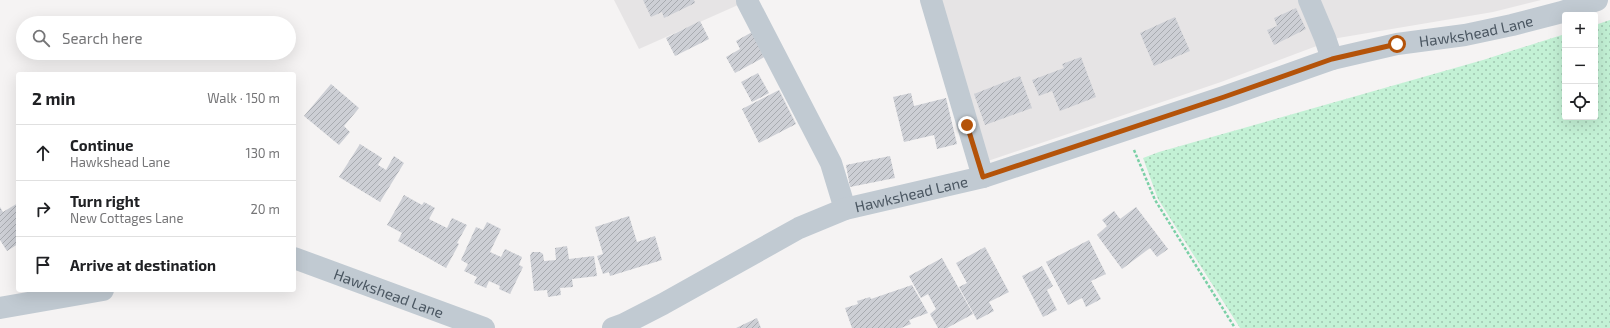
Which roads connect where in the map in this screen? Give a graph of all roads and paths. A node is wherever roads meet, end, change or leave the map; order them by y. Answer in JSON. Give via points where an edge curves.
{"nodes":[{"id":1,"x":931,"y":0,"type":"edge"},
{"id":2,"x":1309,"y":0,"type":"edge"},
{"id":3,"x":1597,"y":0,"type":"edge"},
{"id":4,"x":747,"y":1,"type":"dead end"},
{"id":5,"x":1560,"y":6,"type":"edge"},
{"id":6,"x":1332,"y":59,"type":"junction"},
{"id":7,"x":1124,"y":129,"type":"junction"},
{"id":8,"x":983,"y":177,"type":"junction"},
{"id":9,"x":845,"y":209,"type":"junction"},
{"id":10,"x":296,"y":259,"type":"edge"},
{"id":11,"x":92,"y":292,"type":"edge"},
{"id":12,"x":0,"y":308,"type":"edge"},
{"id":13,"x":484,"y":328,"type":"edge"},
{"id":14,"x":613,"y":328,"type":"edge"},
{"id":15,"x":1235,"y":328,"type":"edge"}],
"edges":[{"from":1,"to":8,"type":"street"},
{"from":2,"to":6,"type":"street"},
{"from":3,"to":5,"type":"street","name":"Hawkshead Lane"},
{"from":4,"to":9,"type":"street","via":[[831,163]]},
{"from":5,"to":6,"type":"street","name":"Hawkshead Lane","via":[[1512,25],[1465,35],[1397,44]]},
{"from":6,"to":7,"type":"street","name":"Hawkshead Lane"},
{"from":7,"to":8,"type":"street","name":"Hawkshead Lane"},
{"from":7,"to":15,"type":"path","via":[[1156,200]]},
{"from":8,"to":9,"type":"street","name":"Hawkshead Lane"},
{"from":9,"to":14,"type":"street","name":"Hawkshead Lane","via":[[799,228],[663,304]]},
{"from":10,"to":13,"type":"street","name":"Hawkshead Lane"},
{"from":11,"to":12,"type":"street"}]}
